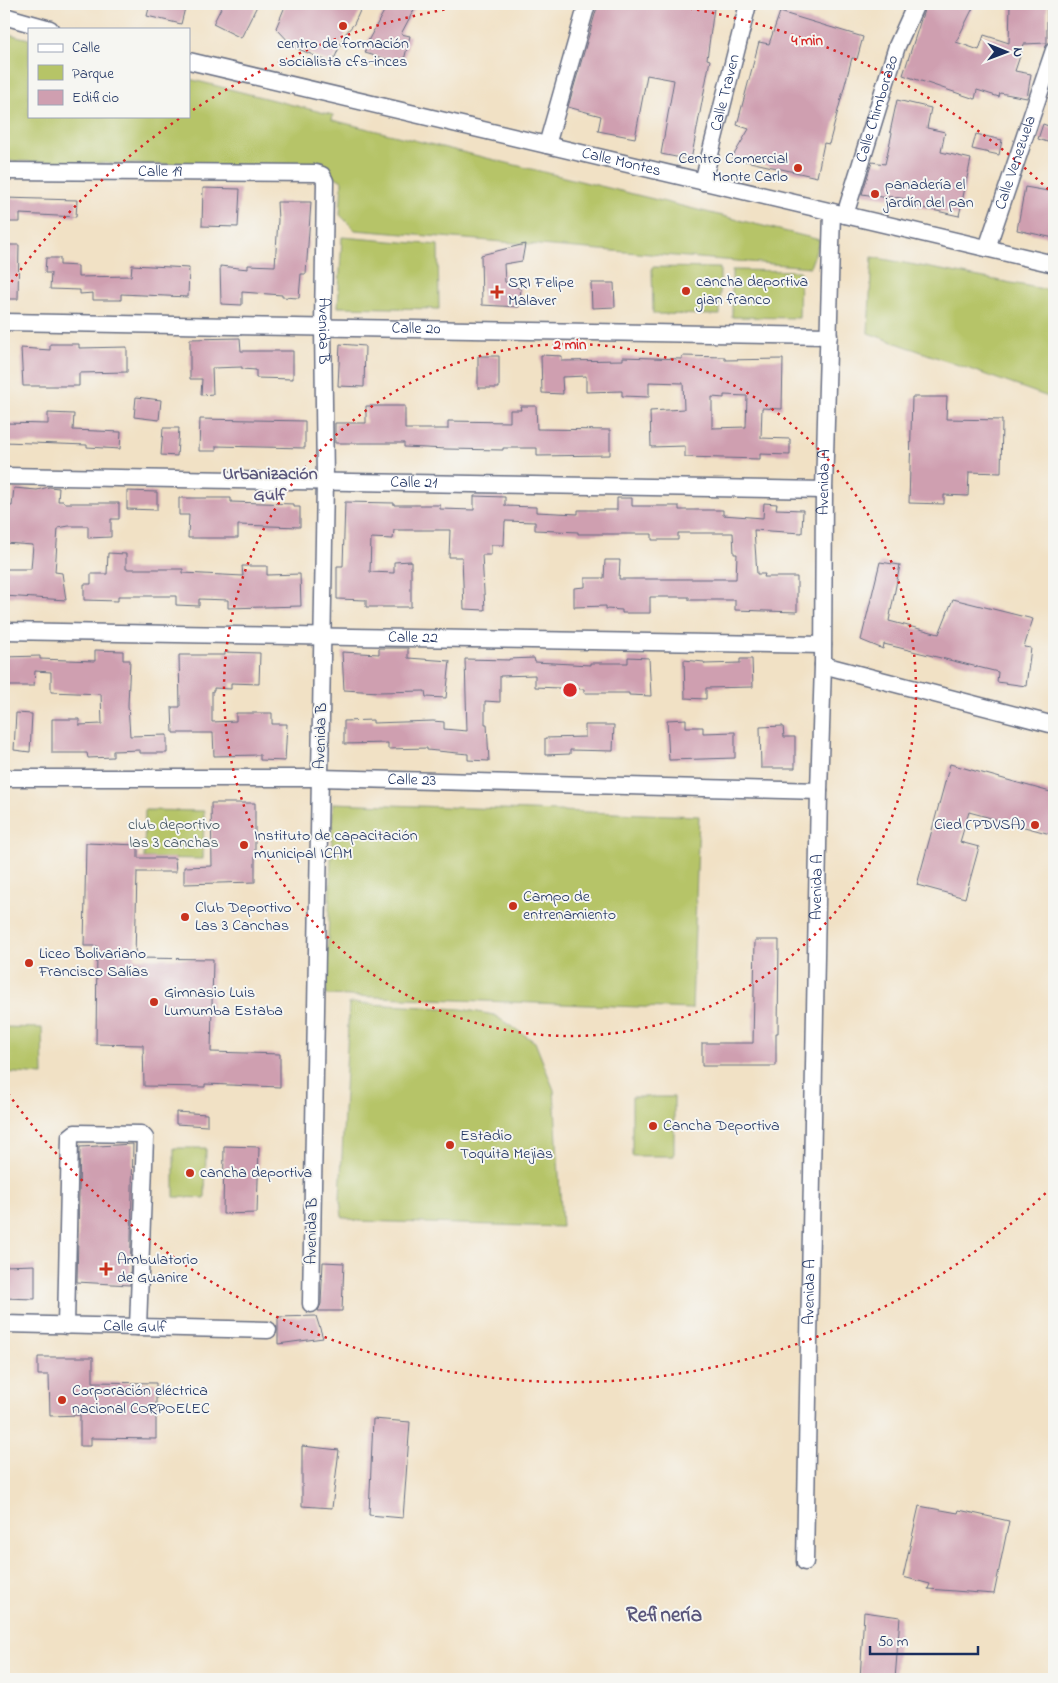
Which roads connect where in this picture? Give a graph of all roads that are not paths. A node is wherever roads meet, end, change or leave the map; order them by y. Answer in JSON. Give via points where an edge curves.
{"nodes":[{"id":1,"x":587,"y":4,"type":"edge"},
{"id":2,"x":916,"y":4,"type":"edge"},
{"id":3,"x":744,"y":6,"type":"edge"},
{"id":4,"x":4,"y":16,"type":"edge"},
{"id":5,"x":46,"y":28,"type":"edge"},
{"id":6,"x":1054,"y":50,"type":"edge"},
{"id":7,"x":190,"y":61,"type":"edge"},
{"id":8,"x":547,"y":146,"type":"junction"},
{"id":9,"x":4,"y":171,"type":"edge"},
{"id":10,"x":316,"y":173,"type":"joint"},
{"id":11,"x":703,"y":182,"type":"junction"},
{"id":12,"x":839,"y":213,"type":"junction"},
{"id":13,"x":987,"y":248,"type":"junction"},
{"id":14,"x":1054,"y":264,"type":"edge"},
{"id":15,"x":4,"y":322,"type":"edge"},
{"id":16,"x":323,"y":328,"type":"junction"},
{"id":17,"x":829,"y":336,"type":"junction"},
{"id":18,"x":4,"y":476,"type":"edge"},
{"id":19,"x":325,"y":481,"type":"junction"},
{"id":20,"x":824,"y":490,"type":"junction"},
{"id":21,"x":4,"y":631,"type":"edge"},
{"id":22,"x":323,"y":636,"type":"junction"},
{"id":23,"x":823,"y":645,"type":"junction"},
{"id":24,"x":824,"y":665,"type":"junction"},
{"id":25,"x":1054,"y":725,"type":"edge"},
{"id":26,"x":4,"y":778,"type":"edge"},
{"id":27,"x":319,"y":778,"type":"junction"},
{"id":28,"x":819,"y":791,"type":"junction"},
{"id":29,"x":311,"y":1304,"type":"dead end"},
{"id":30,"x":4,"y":1324,"type":"edge"},
{"id":31,"x":66,"y":1326,"type":"junction"},
{"id":32,"x":138,"y":1327,"type":"junction"},
{"id":33,"x":268,"y":1330,"type":"dead end"},
{"id":34,"x":805,"y":1562,"type":"dead end"}],
"edges":[{"from":1,"to":8,"type":"street"},
{"from":2,"to":12,"type":"street","name":"Calle Chimborazo","via":[[897,46]]},
{"from":3,"to":11,"type":"street","name":"Calle Traven"},
{"from":4,"to":5,"type":"street"},
{"from":6,"to":13,"type":"street","name":"Calle Venezuela"},
{"from":7,"to":8,"type":"street","name":"Calle Montes"},
{"from":8,"to":11,"type":"street","name":"Calle Montes"},
{"from":9,"to":10,"type":"street","name":"Calle 19"},
{"from":10,"to":16,"type":"street","name":"Avenida B","via":[[326,181]]},
{"from":11,"to":12,"type":"street","name":"Calle Montes"},
{"from":12,"to":13,"type":"street","name":"Calle Montes"},
{"from":12,"to":17,"type":"street","name":"Avenida A"},
{"from":13,"to":14,"type":"street","name":"Calle Montes"},
{"from":15,"to":16,"type":"street","name":"Calle 20"},
{"from":16,"to":17,"type":"street","name":"Calle 20"},
{"from":16,"to":19,"type":"street","name":"Avenida B"},
{"from":17,"to":20,"type":"street","name":"Avenida A"},
{"from":18,"to":19,"type":"street","name":"Calle 21"},
{"from":19,"to":20,"type":"street","name":"Calle 21"},
{"from":19,"to":22,"type":"street","name":"Avenida B"},
{"from":20,"to":23,"type":"street","name":"Avenida A"},
{"from":21,"to":22,"type":"street","name":"Calle 22"},
{"from":22,"to":23,"type":"street","name":"Calle 22"},
{"from":22,"to":27,"type":"street","name":"Avenida B"},
{"from":23,"to":24,"type":"street","name":"Avenida A"},
{"from":24,"to":25,"type":"street"},
{"from":24,"to":28,"type":"street","name":"Avenida A"},
{"from":26,"to":27,"type":"street","name":"Calle 23"},
{"from":27,"to":28,"type":"street","name":"Calle 23"},
{"from":27,"to":29,"type":"street","name":"Avenida B"},
{"from":28,"to":34,"type":"street","name":"Avenida A"},
{"from":30,"to":31,"type":"street","name":"Calle Gulf"},
{"from":31,"to":32,"type":"street","name":"Calle Gulf"},
{"from":31,"to":32,"type":"street","via":[[70,1137],[74,1133],[141,1134],[146,1138]]},
{"from":32,"to":33,"type":"street","name":"Calle Gulf"}]}
